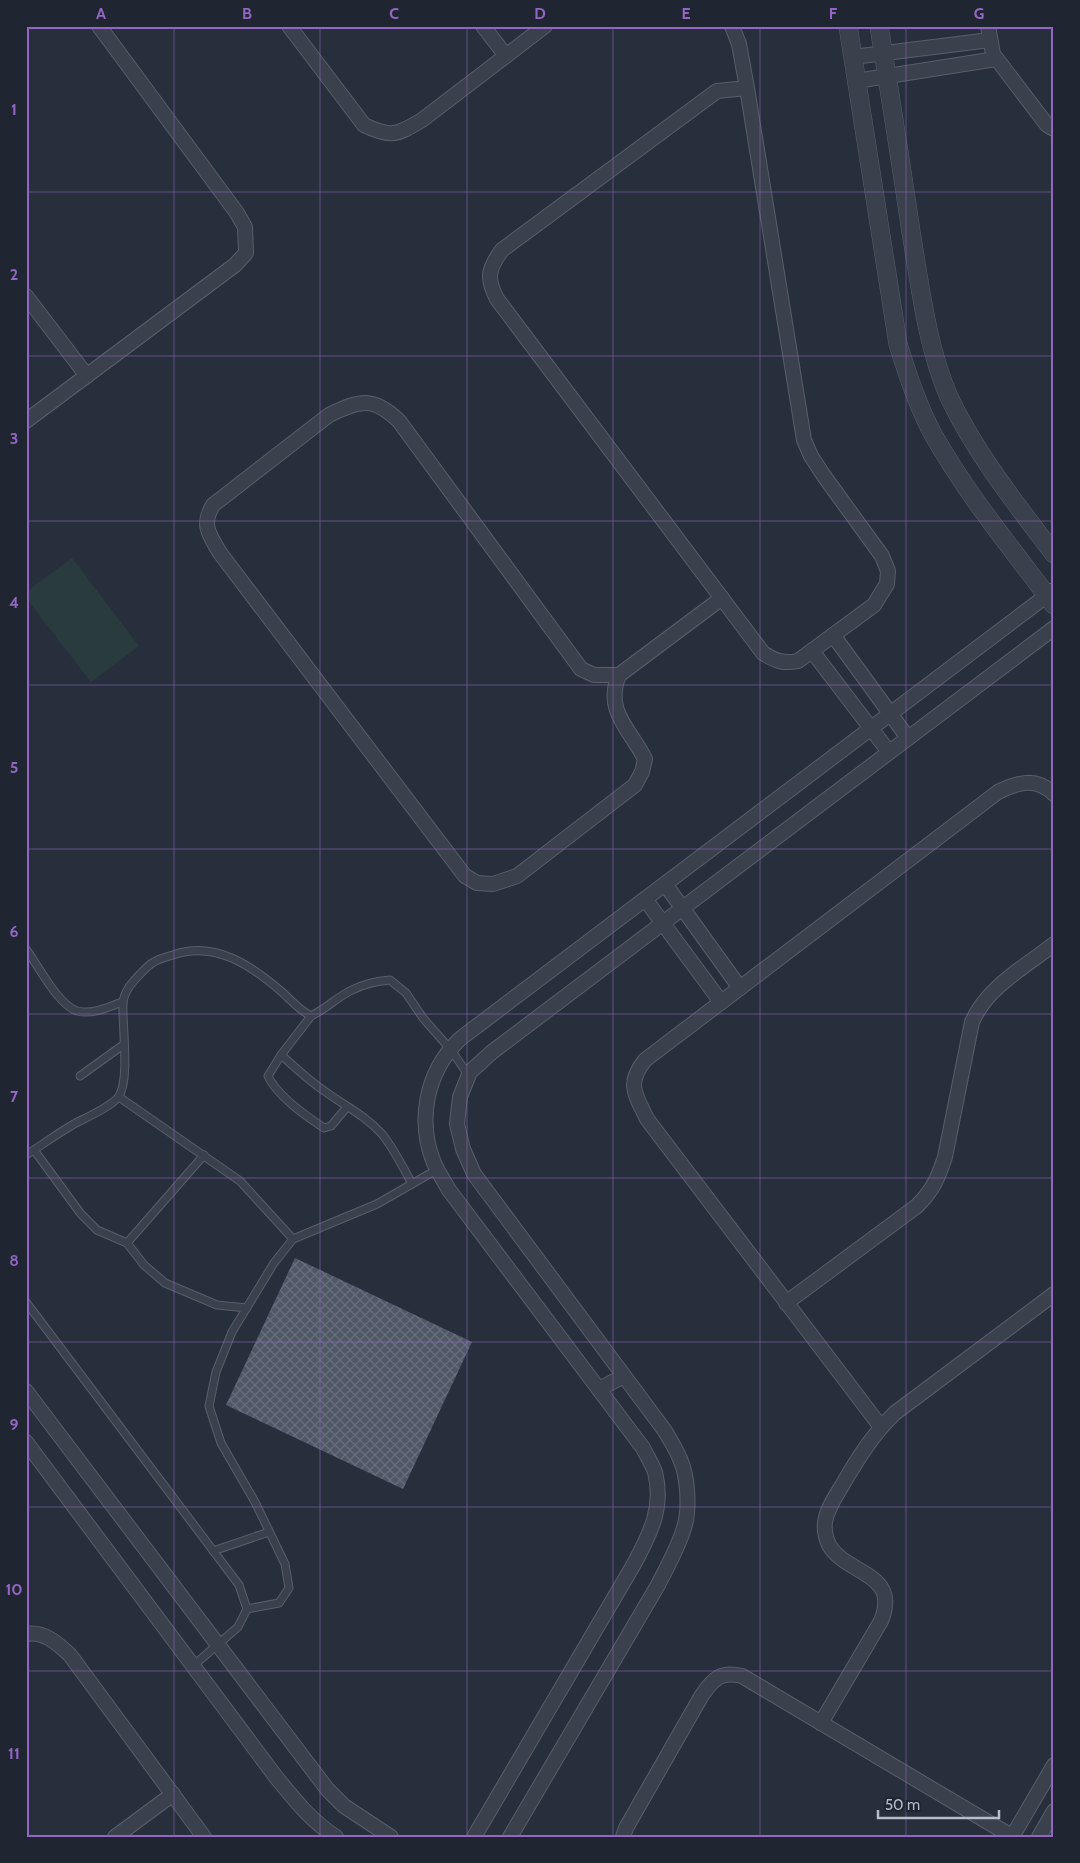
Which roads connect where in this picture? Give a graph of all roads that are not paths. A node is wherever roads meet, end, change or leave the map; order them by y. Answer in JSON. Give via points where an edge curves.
{"nodes":[{"id":1,"x":99,"y":26,"type":"edge"},
{"id":2,"x":289,"y":26,"type":"edge"},
{"id":3,"x":483,"y":26,"type":"edge"},
{"id":4,"x":545,"y":26,"type":"edge"},
{"id":5,"x":732,"y":26,"type":"edge"},
{"id":6,"x":848,"y":26,"type":"edge"},
{"id":7,"x":879,"y":26,"type":"edge"},
{"id":8,"x":989,"y":33,"type":"edge"},
{"id":9,"x":883,"y":53,"type":"junction"},
{"id":10,"x":506,"y":56,"type":"junction"},
{"id":11,"x":853,"y":57,"type":"junction"},
{"id":12,"x":996,"y":58,"type":"junction"},
{"id":13,"x":887,"y":76,"type":"junction"},
{"id":14,"x":856,"y":81,"type":"junction"},
{"id":15,"x":746,"y":88,"type":"junction"},
{"id":16,"x":1054,"y":129,"type":"edge"},
{"id":17,"x":26,"y":296,"type":"edge"},
{"id":18,"x":86,"y":376,"type":"junction"},
{"id":19,"x":26,"y":421,"type":"edge"},
{"id":20,"x":1054,"y":554,"type":"edge"},
{"id":21,"x":1051,"y":597,"type":"edge"},
{"id":22,"x":722,"y":598,"type":"junction"},
{"id":23,"x":1054,"y":628,"type":"edge"},
{"id":24,"x":833,"y":635,"type":"junction"},
{"id":25,"x":812,"y":651,"type":"junction"},
{"id":26,"x":619,"y":675,"type":"junction"},
{"id":27,"x":890,"y":714,"type":"junction"},
{"id":28,"x":871,"y":728,"type":"junction"},
{"id":29,"x":908,"y":738,"type":"junction"},
{"id":30,"x":889,"y":752,"type":"junction"},
{"id":31,"x":1054,"y":794,"type":"edge"},
{"id":32,"x":665,"y":884,"type":"junction"},
{"id":33,"x":644,"y":899,"type":"junction"},
{"id":34,"x":682,"y":908,"type":"junction"},
{"id":35,"x":662,"y":923,"type":"junction"},
{"id":36,"x":1054,"y":944,"type":"edge"},
{"id":37,"x":26,"y":949,"type":"edge"},
{"id":38,"x":740,"y":988,"type":"junction"},
{"id":39,"x":122,"y":1002,"type":"junction"},
{"id":40,"x":722,"y":1002,"type":"junction"},
{"id":41,"x":311,"y":1016,"type":"junction"},
{"id":42,"x":124,"y":1046,"type":"junction"},
{"id":43,"x":451,"y":1050,"type":"junction"},
{"id":44,"x":281,"y":1055,"type":"junction"},
{"id":45,"x":80,"y":1076,"type":"dead end"},
{"id":46,"x":469,"y":1076,"type":"junction"},
{"id":47,"x":119,"y":1097,"type":"junction"},
{"id":48,"x":348,"y":1106,"type":"junction"},
{"id":49,"x":34,"y":1150,"type":"junction"},
{"id":50,"x":26,"y":1155,"type":"edge"},
{"id":51,"x":204,"y":1155,"type":"junction"},
{"id":52,"x":438,"y":1169,"type":"junction"},
{"id":53,"x":412,"y":1184,"type":"junction"},
{"id":54,"x":293,"y":1239,"type":"junction"},
{"id":55,"x":127,"y":1243,"type":"junction"},
{"id":56,"x":1054,"y":1294,"type":"edge"},
{"id":57,"x":26,"y":1302,"type":"edge"},
{"id":58,"x":786,"y":1303,"type":"junction"},
{"id":59,"x":247,"y":1308,"type":"junction"},
{"id":60,"x":624,"y":1376,"type":"junction"},
{"id":61,"x":599,"y":1389,"type":"junction"},
{"id":62,"x":26,"y":1391,"type":"edge"},
{"id":63,"x":881,"y":1427,"type":"junction"},
{"id":64,"x":26,"y":1442,"type":"edge"},
{"id":65,"x":269,"y":1532,"type":"junction"},
{"id":66,"x":213,"y":1551,"type":"junction"},
{"id":67,"x":247,"y":1609,"type":"junction"},
{"id":68,"x":26,"y":1634,"type":"edge"},
{"id":69,"x":217,"y":1645,"type":"junction"},
{"id":70,"x":193,"y":1666,"type":"junction"},
{"id":71,"x":820,"y":1723,"type":"junction"},
{"id":72,"x":1054,"y":1765,"type":"edge"},
{"id":73,"x":173,"y":1794,"type":"junction"},
{"id":74,"x":1054,"y":1811,"type":"edge"},
{"id":75,"x":116,"y":1837,"type":"edge"},
{"id":76,"x":204,"y":1837,"type":"edge"},
{"id":77,"x":336,"y":1837,"type":"edge"},
{"id":78,"x":391,"y":1837,"type":"edge"},
{"id":79,"x":474,"y":1837,"type":"edge"},
{"id":80,"x":510,"y":1837,"type":"edge"},
{"id":81,"x":623,"y":1837,"type":"edge"},
{"id":82,"x":1012,"y":1837,"type":"edge"},
{"id":83,"x":1039,"y":1837,"type":"edge"}],
"edges":[{"from":1,"to":18,"type":"street","via":[[237,213],[245,227],[246,253],[235,265]]},
{"from":2,"to":10,"type":"street","via":[[364,125],[380,133],[403,132]]},
{"from":3,"to":10,"type":"street"},
{"from":4,"to":10,"type":"street"},
{"from":5,"to":15,"type":"street","via":[[739,44]]},
{"from":6,"to":11,"type":"street"},
{"from":7,"to":9,"type":"street"},
{"from":8,"to":9,"type":"street"},
{"from":8,"to":12,"type":"street"},
{"from":9,"to":11,"type":"street"},
{"from":9,"to":13,"type":"street"},
{"from":11,"to":14,"type":"street"},
{"from":12,"to":13,"type":"street"},
{"from":12,"to":16,"type":"street","via":[[1046,125]]},
{"from":13,"to":14,"type":"street"},
{"from":13,"to":20,"type":"street","via":[[920,286],[934,353],[949,396],[968,434],[998,480]]},
{"from":14,"to":21,"type":"street","via":[[898,344],[911,386],[933,435],[954,469]]},
{"from":15,"to":22,"type":"street","via":[[718,90],[502,250],[491,265],[490,278],[490,287],[497,299]]},
{"from":15,"to":24,"type":"street","via":[[804,440],[824,476],[882,556],[888,571],[886,584],[874,605]]},
{"from":17,"to":18,"type":"street"},
{"from":18,"to":19,"type":"street"},
{"from":21,"to":27,"type":"street"},
{"from":22,"to":25,"type":"street","via":[[763,653],[771,658],[790,663]]},
{"from":22,"to":26,"type":"street"},
{"from":23,"to":29,"type":"street"},
{"from":24,"to":25,"type":"street"},
{"from":24,"to":27,"type":"street"},
{"from":25,"to":28,"type":"street"},
{"from":26,"to":26,"type":"street","via":[[594,675],[581,669],[399,421],[386,408],[360,403],[329,415],[213,505],[207,515],[206,526],[220,553],[465,876],[477,883],[493,884],[517,876],[635,785],[645,759],[614,704]]},
{"from":27,"to":28,"type":"street"},
{"from":27,"to":29,"type":"street"},
{"from":28,"to":30,"type":"street"},
{"from":28,"to":32,"type":"street"},
{"from":29,"to":30,"type":"street"},
{"from":30,"to":34,"type":"street"},
{"from":31,"to":38,"type":"street","via":[[1038,784],[1026,782],[998,792]]},
{"from":32,"to":33,"type":"street"},
{"from":32,"to":34,"type":"street"},
{"from":33,"to":35,"type":"street"},
{"from":33,"to":43,"type":"street","via":[[459,1040]]},
{"from":34,"to":35,"type":"street"},
{"from":34,"to":38,"type":"street"},
{"from":35,"to":40,"type":"street"},
{"from":35,"to":46,"type":"street","via":[[492,1052]]},
{"from":36,"to":58,"type":"street","via":[[990,994],[976,1011],[945,1157],[929,1194]]},
{"from":37,"to":39,"type":"lane","via":[[69,1007],[89,1012]]},
{"from":38,"to":40,"type":"street"},
{"from":39,"to":41,"type":"lane","via":[[128,988],[152,962],[182,952],[206,950],[235,958]]},
{"from":39,"to":42,"type":"lane"},
{"from":40,"to":58,"type":"street","via":[[644,1060],[633,1085],[647,1118]]},
{"from":41,"to":43,"type":"lane","via":[[350,990],[371,982],[390,980],[406,993]]},
{"from":41,"to":44,"type":"lane"},
{"from":42,"to":45,"type":"lane"},
{"from":42,"to":47,"type":"lane","via":[[124,1079]]},
{"from":43,"to":46,"type":"lane"},
{"from":43,"to":52,"type":"street","via":[[432,1080],[426,1107],[426,1134]]},
{"from":44,"to":48,"type":"lane","via":[[321,1089]]},
{"from":44,"to":48,"type":"lane","via":[[268,1076],[272,1085],[308,1117],[324,1128],[331,1126]]},
{"from":46,"to":60,"type":"street","via":[[460,1098],[457,1124],[474,1174]]},
{"from":47,"to":49,"type":"lane"},
{"from":47,"to":51,"type":"lane"},
{"from":48,"to":53,"type":"lane","via":[[382,1134]]},
{"from":49,"to":50,"type":"lane"},
{"from":49,"to":55,"type":"lane","via":[[81,1214],[97,1230]]},
{"from":51,"to":54,"type":"lane","via":[[240,1181]]},
{"from":51,"to":55,"type":"lane"},
{"from":52,"to":53,"type":"lane"},
{"from":52,"to":61,"type":"street","via":[[449,1190]]},
{"from":53,"to":54,"type":"lane","via":[[377,1204]]},
{"from":54,"to":59,"type":"lane"},
{"from":55,"to":59,"type":"lane","via":[[164,1283],[217,1304]]},
{"from":56,"to":63,"type":"street","via":[[895,1413]]},
{"from":57,"to":66,"type":"lane"},
{"from":58,"to":63,"type":"street"},
{"from":59,"to":65,"type":"lane","via":[[232,1332],[216,1372],[209,1406],[221,1443]]},
{"from":60,"to":61,"type":"street"},
{"from":60,"to":80,"type":"street","via":[[666,1431],[681,1460],[687,1502],[685,1527],[658,1585]]},
{"from":61,"to":79,"type":"street","via":[[643,1448],[654,1472],[658,1493],[656,1517],[634,1564]]},
{"from":62,"to":69,"type":"street"},
{"from":63,"to":71,"type":"street","via":[[862,1451],[834,1498],[824,1523],[829,1544],[836,1554],[880,1586],[886,1610]]},
{"from":64,"to":70,"type":"street"},
{"from":65,"to":66,"type":"lane"},
{"from":65,"to":67,"type":"lane","via":[[285,1564],[288,1588],[279,1603]]},
{"from":66,"to":67,"type":"lane","via":[[239,1584]]},
{"from":67,"to":69,"type":"lane","via":[[238,1627]]},
{"from":68,"to":73,"type":"street","via":[[45,1636],[70,1656]]},
{"from":69,"to":70,"type":"lane"},
{"from":69,"to":78,"type":"street","via":[[327,1789],[344,1806]]},
{"from":70,"to":77,"type":"street","via":[[304,1810]]},
{"from":71,"to":81,"type":"street","via":[[742,1676],[721,1676],[702,1695]]},
{"from":71,"to":82,"type":"street"},
{"from":72,"to":82,"type":"street"},
{"from":73,"to":75,"type":"street"},
{"from":73,"to":76,"type":"street"},
{"from":74,"to":83,"type":"street"}]}
